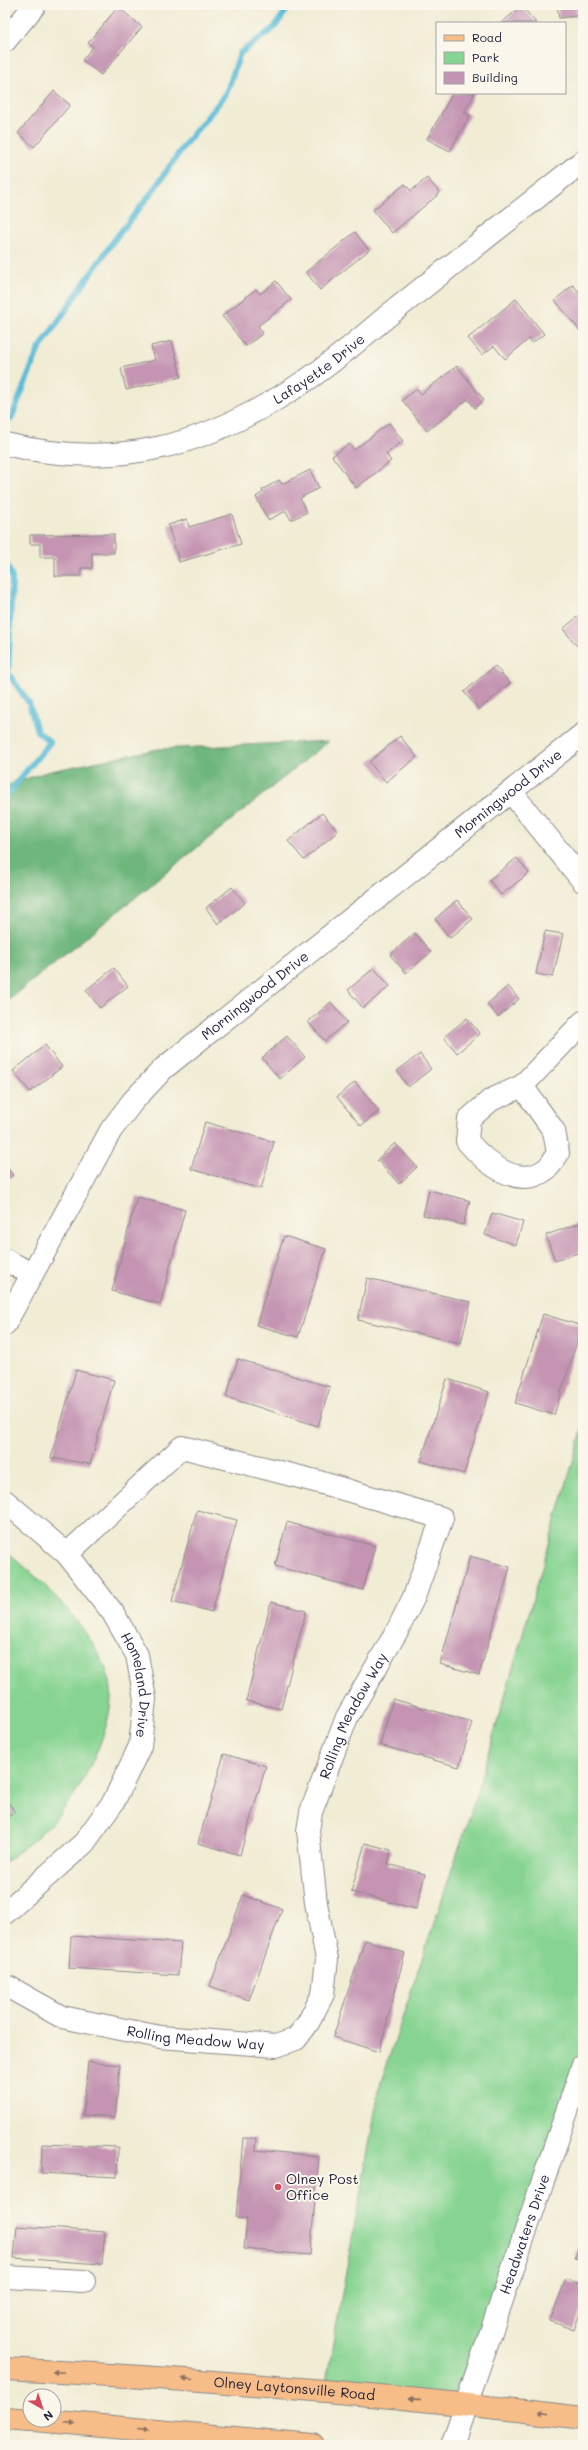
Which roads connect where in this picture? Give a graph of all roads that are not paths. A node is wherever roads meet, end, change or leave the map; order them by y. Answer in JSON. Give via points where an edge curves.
{"nodes":[{"id":1,"x":35,"y":5,"type":"edge"},
{"id":2,"x":5,"y":41,"type":"edge"},
{"id":3,"x":583,"y":161,"type":"edge"},
{"id":4,"x":5,"y":444,"type":"edge"},
{"id":5,"x":583,"y":734,"type":"edge"},
{"id":6,"x":511,"y":792,"type":"junction"},
{"id":7,"x":583,"y":881,"type":"edge"},
{"id":8,"x":583,"y":1022,"type":"edge"},
{"id":9,"x":522,"y":1086,"type":"junction"},
{"id":10,"x":5,"y":1260,"type":"edge"},
{"id":11,"x":32,"y":1274,"type":"junction"},
{"id":12,"x":5,"y":1324,"type":"edge"},
{"id":13,"x":5,"y":1501,"type":"edge"},
{"id":14,"x":67,"y":1554,"type":"junction"},
{"id":15,"x":5,"y":1913,"type":"edge"},
{"id":16,"x":5,"y":1985,"type":"edge"},
{"id":17,"x":583,"y":2065,"type":"edge"},
{"id":18,"x":5,"y":2277,"type":"edge"},
{"id":19,"x":84,"y":2281,"type":"dead end"},
{"id":20,"x":5,"y":2369,"type":"edge"},
{"id":21,"x":465,"y":2403,"type":"junction"},
{"id":22,"x":5,"y":2418,"type":"edge"},
{"id":23,"x":583,"y":2418,"type":"edge"},
{"id":24,"x":22,"y":2419,"type":"edge"},
{"id":25,"x":62,"y":2422,"type":"edge"},
{"id":26,"x":313,"y":2445,"type":"edge"},
{"id":27,"x":452,"y":2445,"type":"edge"}],
"edges":[{"from":1,"to":2,"type":"street"},
{"from":3,"to":4,"type":"street","name":"Lafayette Drive","via":[[303,383],[247,418],[181,443],[127,453],[62,454]]},
{"from":5,"to":6,"type":"street","name":"Morningwood Drive"},
{"from":6,"to":7,"type":"street"},
{"from":6,"to":11,"type":"street","name":"Morningwood Drive","via":[[164,1068],[133,1100],[111,1130]]},
{"from":8,"to":9,"type":"street"},
{"from":9,"to":9,"type":"street","via":[[491,1100],[469,1119],[467,1141],[482,1160],[509,1174],[526,1178],[546,1170],[558,1153],[554,1131]]},
{"from":10,"to":11,"type":"street"},
{"from":11,"to":12,"type":"street","name":"Morningwood Drive"},
{"from":13,"to":14,"type":"street","name":"Homeland Drive"},
{"from":14,"to":15,"type":"street","name":"Homeland Drive","via":[[113,1613],[137,1656],[145,1700],[140,1746],[114,1801],[84,1843]]},
{"from":14,"to":16,"type":"street","name":"Rolling Meadow Way","via":[[182,1447],[319,1482],[442,1518],[414,1597],[347,1717],[311,1812],[308,1838],[316,1903],[328,1958],[324,1994],[296,2039],[276,2046],[160,2037],[62,2017]]},
{"from":17,"to":21,"type":"street","name":"Headwaters Drive"},
{"from":18,"to":19,"type":"street"},
{"from":21,"to":20,"type":"main road","name":"Olney Laytonsville Road","one_way":true,"via":[[168,2377]]},
{"from":23,"to":21,"type":"main road","name":"Olney Laytonsville Road","one_way":true},
{"from":21,"to":27,"type":"street","name":"Headwaters Drive"},
{"from":22,"to":24,"type":"main road"},
{"from":25,"to":26,"type":"main road","one_way":true}]}
